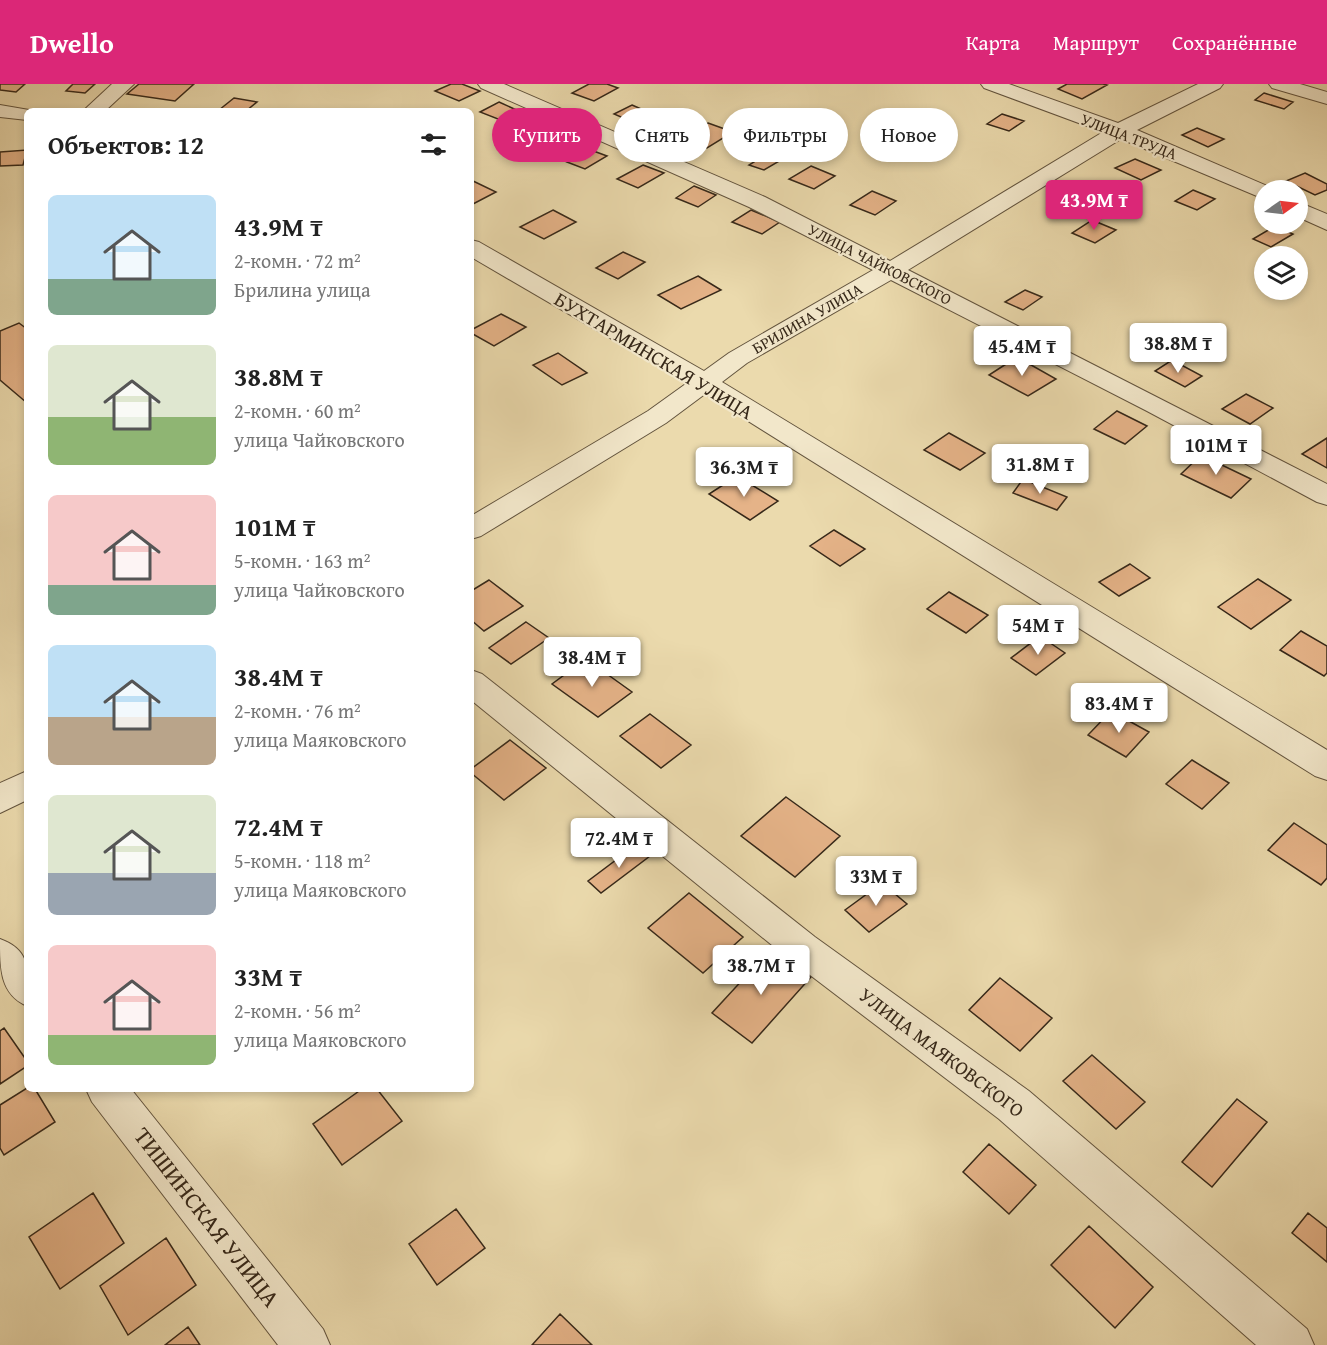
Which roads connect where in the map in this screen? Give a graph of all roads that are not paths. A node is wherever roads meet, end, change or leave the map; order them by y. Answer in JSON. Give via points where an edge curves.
{"nodes":[{"id":1,"x":124,"y":84,"type":"edge"},
{"id":2,"x":488,"y":84,"type":"edge"},
{"id":3,"x":991,"y":84,"type":"edge"},
{"id":4,"x":1213,"y":84,"type":"edge"},
{"id":5,"x":1279,"y":84,"type":"edge"},
{"id":6,"x":1327,"y":98,"type":"edge"},
{"id":7,"x":96,"y":108,"type":"edge"},
{"id":8,"x":0,"y":111,"type":"edge"},
{"id":9,"x":24,"y":114,"type":"edge"},
{"id":10,"x":1119,"y":131,"type":"junction"},
{"id":11,"x":1254,"y":189,"type":"edge"},
{"id":12,"x":1308,"y":214,"type":"edge"},
{"id":13,"x":1327,"y":223,"type":"edge"},
{"id":14,"x":474,"y":249,"type":"edge"},
{"id":15,"x":891,"y":270,"type":"junction"},
{"id":16,"x":706,"y":383,"type":"junction"},
{"id":17,"x":1327,"y":496,"type":"edge"},
{"id":18,"x":474,"y":527,"type":"edge"},
{"id":19,"x":474,"y":684,"type":"edge"},
{"id":20,"x":1327,"y":767,"type":"edge"},
{"id":21,"x":24,"y":786,"type":"edge"},
{"id":22,"x":0,"y":799,"type":"edge"},
{"id":23,"x":0,"y":955,"type":"edge"},
{"id":24,"x":24,"y":985,"type":"edge"},
{"id":25,"x":108,"y":1092,"type":"edge"},
{"id":26,"x":308,"y":1345,"type":"edge"},
{"id":27,"x":1291,"y":1345,"type":"edge"}],
"edges":[{"from":1,"to":7,"type":"street"},
{"from":2,"to":15,"type":"street","name":"УЛИЦА ЧАЙКОВСКОГО","via":[[757,202]]},
{"from":3,"to":10,"type":"street","name":"УЛИЦА ТРУДА"},
{"from":4,"to":10,"type":"street","name":"БРИЛИНА УЛИЦА"},
{"from":5,"to":6,"type":"street"},
{"from":8,"to":9,"type":"street"},
{"from":10,"to":11,"type":"street","name":"УЛИЦА ТРУДА"},
{"from":10,"to":15,"type":"street","name":"БРИЛИНА УЛИЦА"},
{"from":12,"to":13,"type":"street"},
{"from":14,"to":16,"type":"street","name":"БУХТАРМИНСКАЯ УЛИЦА"},
{"from":15,"to":16,"type":"street","name":"БРИЛИНА УЛИЦА","via":[[738,358]]},
{"from":15,"to":17,"type":"street","name":"УЛИЦА ЧАЙКОВСКОГО"},
{"from":16,"to":18,"type":"street","name":"БРИЛИНА УЛИЦА","via":[[657,417]]},
{"from":16,"to":20,"type":"street","name":"БУХТАРМИНСКАЯ УЛИЦА"},
{"from":19,"to":27,"type":"street","name":"УЛИЦА МАЯКОВСКОГО","via":[[802,948],[1014,1105]]},
{"from":21,"to":22,"type":"street"},
{"from":23,"to":24,"type":"street"},
{"from":25,"to":26,"type":"street","name":"ТИШИНСКАЯ УЛИЦА"}]}
